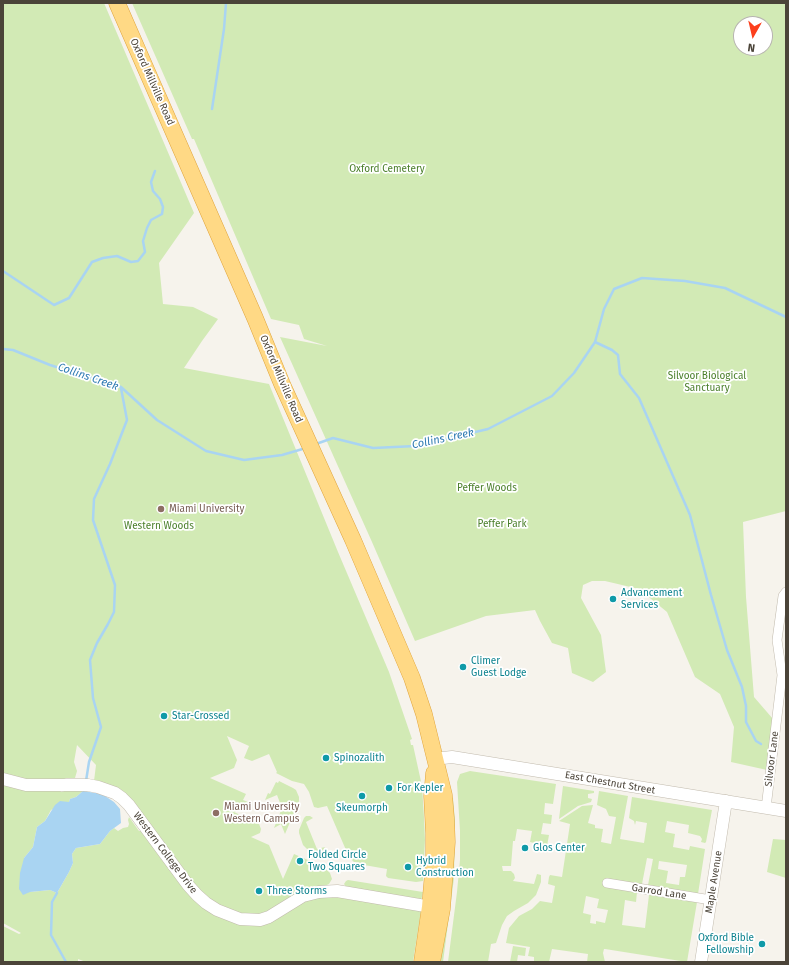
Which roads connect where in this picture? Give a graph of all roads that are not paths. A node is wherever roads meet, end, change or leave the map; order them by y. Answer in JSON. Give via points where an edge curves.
{"nodes":[{"id":1,"x":117,"y":3,"type":"edge"},
{"id":2,"x":786,"y":592,"type":"edge"},
{"id":3,"x":434,"y":760,"type":"junction"},
{"id":4,"x":3,"y":779,"type":"edge"},
{"id":5,"x":726,"y":801,"type":"junction"},
{"id":6,"x":766,"y":808,"type":"junction"},
{"id":7,"x":786,"y":811,"type":"edge"},
{"id":8,"x":607,"y":883,"type":"dead end"},
{"id":9,"x":711,"y":900,"type":"junction"},
{"id":10,"x":436,"y":908,"type":"junction"},
{"id":11,"x":422,"y":962,"type":"edge"},
{"id":12,"x":432,"y":962,"type":"edge"},
{"id":13,"x":701,"y":962,"type":"edge"}],
"edges":[{"from":1,"to":3,"type":"highway","name":"Oxford Millville Road","via":[[412,678],[424,714]]},
{"from":2,"to":6,"type":"street","name":"Silvoor Lane","via":[[783,596],[776,640],[782,675]]},
{"from":3,"to":5,"type":"street","name":"East Chestnut Street","via":[[452,757]]},
{"from":3,"to":10,"type":"highway","name":"Oxford Millville Road","via":[[444,795],[447,842]]},
{"from":4,"to":10,"type":"street","name":"Western College Drive","via":[[26,785],[88,785],[115,793],[129,805],[188,886],[206,903],[240,919],[269,918],[303,896],[319,892],[337,891]]},
{"from":5,"to":6,"type":"street","name":"East Chestnut Street"},
{"from":5,"to":9,"type":"street","name":"Maple Avenue"},
{"from":6,"to":7,"type":"street","name":"East Chestnut Street"},
{"from":8,"to":9,"type":"street","name":"Garrod Lane"},
{"from":9,"to":13,"type":"street","name":"Maple Avenue"},
{"from":10,"to":11,"type":"highway"},
{"from":10,"to":12,"type":"highway"}]}
